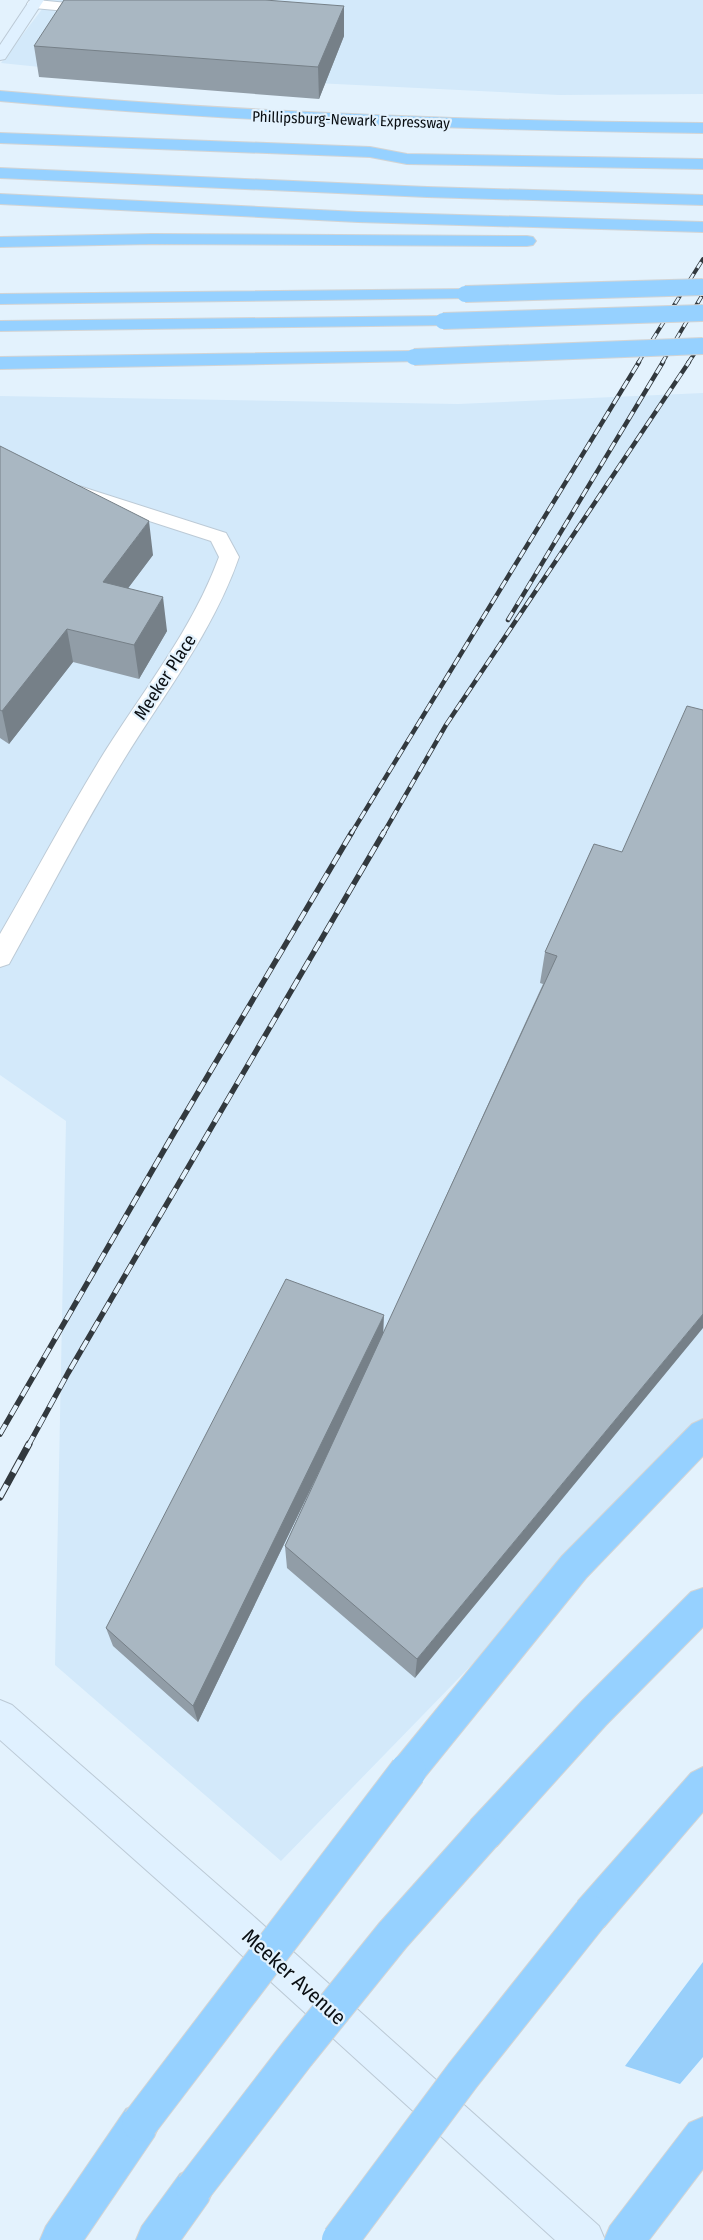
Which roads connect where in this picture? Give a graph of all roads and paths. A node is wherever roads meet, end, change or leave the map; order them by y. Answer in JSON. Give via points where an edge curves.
{"nodes":[{"id":1,"x":36,"y":2,"type":"edge"},
{"id":2,"x":111,"y":11,"type":"edge"},
{"id":3,"x":0,"y":56,"type":"edge"},
{"id":4,"x":0,"y":96,"type":"edge"},
{"id":5,"x":703,"y":128,"type":"edge"},
{"id":6,"x":0,"y":138,"type":"edge"},
{"id":7,"x":703,"y":151,"type":"edge"},
{"id":8,"x":550,"y":156,"type":"junction"},
{"id":9,"x":703,"y":164,"type":"edge"},
{"id":10,"x":0,"y":172,"type":"edge"},
{"id":11,"x":0,"y":199,"type":"edge"},
{"id":12,"x":703,"y":200,"type":"edge"},
{"id":13,"x":703,"y":227,"type":"edge"},
{"id":14,"x":703,"y":240,"type":"edge"},
{"id":15,"x":539,"y":241,"type":"dead end"},
{"id":16,"x":606,"y":241,"type":"dead end"},
{"id":17,"x":0,"y":242,"type":"edge"},
{"id":18,"x":703,"y":287,"type":"edge"},
{"id":19,"x":0,"y":299,"type":"edge"},
{"id":20,"x":703,"y":313,"type":"edge"},
{"id":21,"x":0,"y":326,"type":"edge"},
{"id":22,"x":703,"y":346,"type":"edge"},
{"id":23,"x":0,"y":363,"type":"edge"},
{"id":24,"x":61,"y":487,"type":"edge"},
{"id":25,"x":0,"y":957,"type":"edge"},
{"id":26,"x":0,"y":973,"type":"edge"},
{"id":27,"x":703,"y":1434,"type":"edge"},
{"id":28,"x":703,"y":1604,"type":"edge"},
{"id":29,"x":0,"y":1717,"type":"edge"},
{"id":30,"x":703,"y":1785,"type":"edge"},
{"id":31,"x":703,"y":2137,"type":"edge"},
{"id":32,"x":60,"y":2240,"type":"edge"},
{"id":33,"x":156,"y":2240,"type":"edge"},
{"id":34,"x":340,"y":2240,"type":"edge"},
{"id":35,"x":585,"y":2240,"type":"edge"},
{"id":36,"x":624,"y":2240,"type":"edge"}],
"edges":[{"from":1,"to":2,"type":"lane"},
{"from":1,"to":3,"type":"main road"},
{"from":4,"to":5,"type":"highway","name":"Phillipsburg-Newark Expressway","via":[[146,109],[355,121]]},
{"from":6,"to":8,"type":"highway","via":[[370,152],[407,158]]},
{"from":7,"to":8,"type":"highway"},
{"from":8,"to":9,"type":"highway"},
{"from":10,"to":12,"type":"highway"},
{"from":11,"to":13,"type":"highway","via":[[233,212]]},
{"from":14,"to":16,"type":"highway"},
{"from":15,"to":17,"type":"highway","via":[[134,239]]},
{"from":18,"to":19,"type":"highway","bridge":true,"via":[[465,294]]},
{"from":20,"to":21,"type":"highway","bridge":true,"via":[[443,321]]},
{"from":22,"to":23,"type":"highway","bridge":true,"via":[[414,357]]},
{"from":24,"to":25,"type":"lane","name":"Meeker Place","via":[[219,537],[229,557],[219,588],[186,648],[113,759]]},
{"from":25,"to":26,"type":"lane"},
{"from":27,"to":32,"type":"highway","bridge":true,"via":[[574,1567],[408,1770],[140,2123]]},
{"from":28,"to":33,"type":"highway","bridge":true,"via":[[594,1713],[393,1935],[297,2054]]},
{"from":29,"to":35,"type":"main road","name":"Meeker Avenue"},
{"from":30,"to":34,"type":"highway","bridge":true,"via":[[500,2025]]},
{"from":31,"to":36,"type":"highway"}]}
